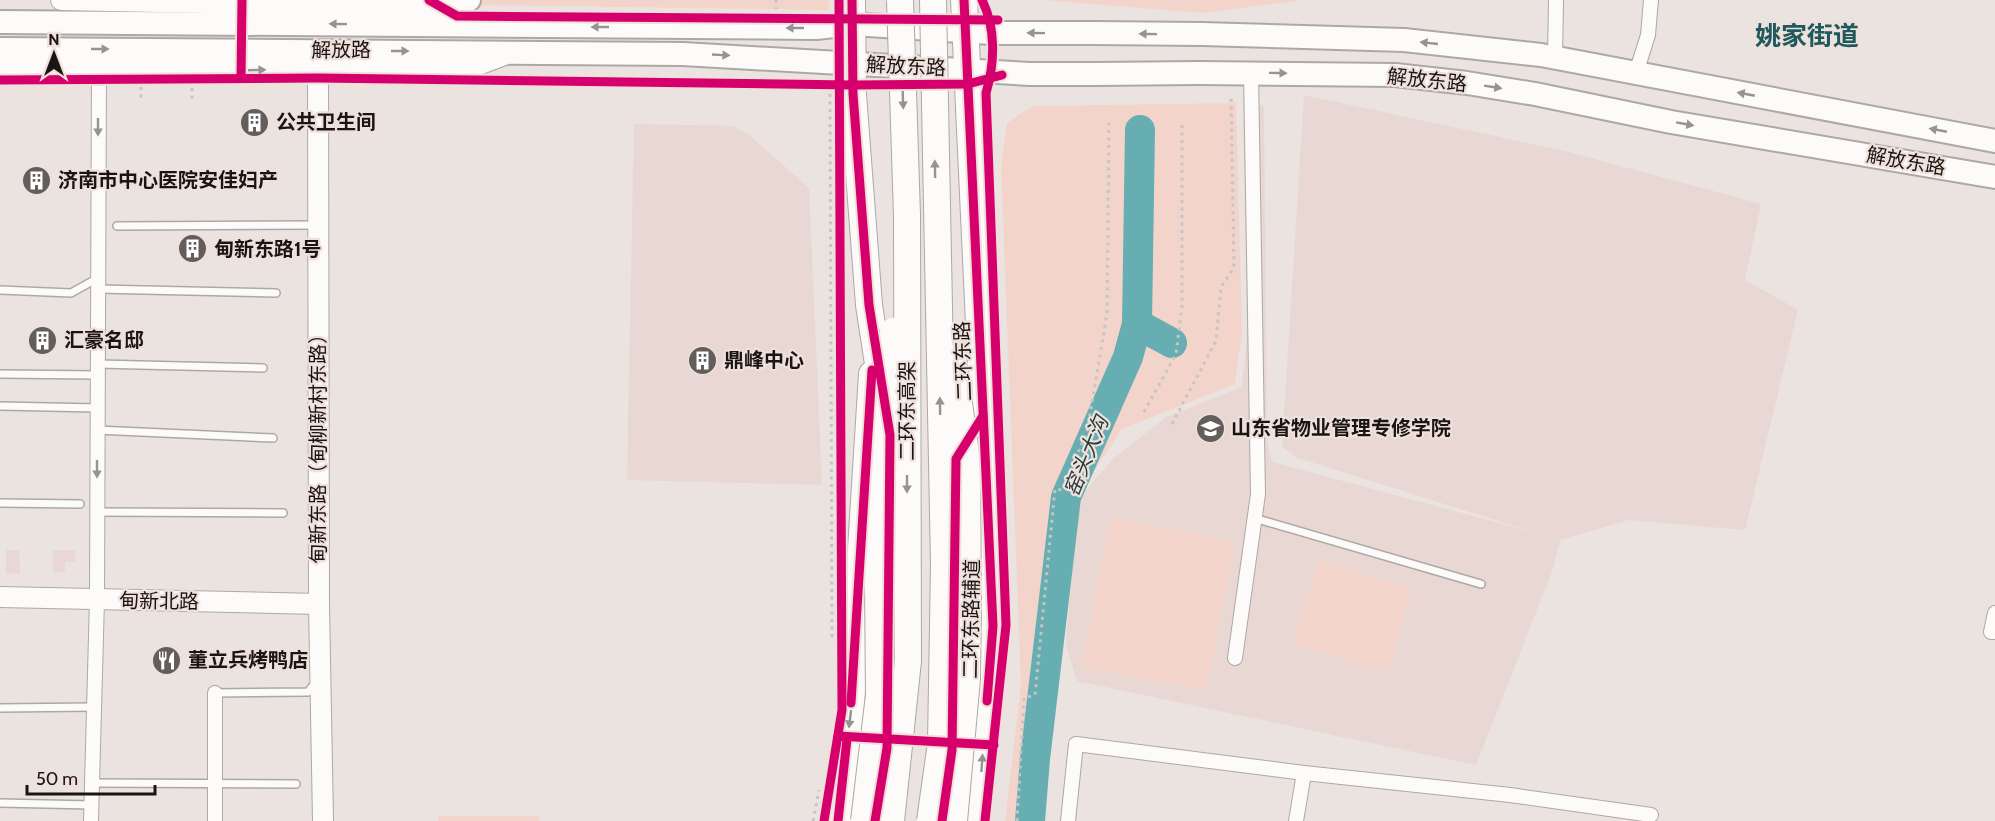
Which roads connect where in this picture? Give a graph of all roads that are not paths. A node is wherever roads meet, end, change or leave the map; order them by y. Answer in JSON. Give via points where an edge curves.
{"nodes":[{"id":1,"x":61,"y":0,"type":"edge"},
{"id":2,"x":469,"y":0,"type":"edge"},
{"id":3,"x":900,"y":0,"type":"edge"},
{"id":4,"x":933,"y":0,"type":"edge"},
{"id":5,"x":964,"y":0,"type":"edge"},
{"id":6,"x":1556,"y":0,"type":"edge"},
{"id":7,"x":1651,"y":0,"type":"edge"},
{"id":8,"x":222,"y":1,"type":"edge"},
{"id":9,"x":332,"y":2,"type":"edge"},
{"id":10,"x":398,"y":7,"type":"joint"},
{"id":11,"x":853,"y":12,"type":"edge"},
{"id":12,"x":426,"y":20,"type":"junction"},
{"id":13,"x":0,"y":22,"type":"edge"},
{"id":14,"x":682,"y":27,"type":"junction"},
{"id":15,"x":966,"y":31,"type":"junction"},
{"id":16,"x":0,"y":50,"type":"edge"},
{"id":17,"x":515,"y":52,"type":"junction"},
{"id":18,"x":682,"y":54,"type":"junction"},
{"id":19,"x":1555,"y":58,"type":"junction"},
{"id":20,"x":851,"y":63,"type":"junction"},
{"id":21,"x":318,"y":67,"type":"junction"},
{"id":22,"x":99,"y":68,"type":"junction"},
{"id":23,"x":0,"y":69,"type":"edge"},
{"id":24,"x":969,"y":69,"type":"junction"},
{"id":25,"x":1241,"y":72,"type":"junction"},
{"id":26,"x":1636,"y":73,"type":"junction"},
{"id":27,"x":1995,"y":141,"type":"edge"},
{"id":28,"x":1995,"y":177,"type":"edge"},
{"id":29,"x":907,"y":215,"type":"junction"},
{"id":30,"x":936,"y":216,"type":"junction"},
{"id":31,"x":318,"y":225,"type":"junction"},
{"id":32,"x":117,"y":226,"type":"dead end"},
{"id":33,"x":98,"y":283,"type":"junction"},
{"id":34,"x":0,"y":290,"type":"edge"},
{"id":35,"x":276,"y":293,"type":"dead end"},
{"id":36,"x":874,"y":346,"type":"junction"},
{"id":37,"x":263,"y":368,"type":"dead end"},
{"id":38,"x":98,"y":369,"type":"junction"},
{"id":39,"x":0,"y":374,"type":"edge"},
{"id":40,"x":0,"y":406,"type":"edge"},
{"id":41,"x":97,"y":408,"type":"junction"},
{"id":42,"x":983,"y":416,"type":"junction"},
{"id":43,"x":97,"y":430,"type":"junction"},
{"id":44,"x":273,"y":438,"type":"dead end"},
{"id":45,"x":0,"y":503,"type":"edge"},
{"id":46,"x":80,"y":504,"type":"dead end"},
{"id":47,"x":97,"y":512,"type":"junction"},
{"id":48,"x":283,"y":513,"type":"dead end"},
{"id":49,"x":1254,"y":518,"type":"junction"},
{"id":50,"x":1481,"y":584,"type":"dead end"},
{"id":51,"x":0,"y":597,"type":"edge"},
{"id":52,"x":97,"y":599,"type":"junction"},
{"id":53,"x":319,"y":604,"type":"junction"},
{"id":54,"x":1995,"y":614,"type":"edge"},
{"id":55,"x":1995,"y":632,"type":"edge"},
{"id":56,"x":1235,"y":658,"type":"dead end"},
{"id":57,"x":320,"y":677,"type":"junction"},
{"id":58,"x":215,"y":693,"type":"joint"},
{"id":59,"x":94,"y":707,"type":"junction"},
{"id":60,"x":0,"y":708,"type":"edge"},
{"id":61,"x":1304,"y":773,"type":"junction"},
{"id":62,"x":92,"y":783,"type":"junction"},
{"id":63,"x":216,"y":783,"type":"junction"},
{"id":64,"x":296,"y":784,"type":"dead end"},
{"id":65,"x":0,"y":803,"type":"edge"},
{"id":66,"x":92,"y":804,"type":"junction"},
{"id":67,"x":1651,"y":815,"type":"dead end"},
{"id":68,"x":91,"y":821,"type":"edge"},
{"id":69,"x":215,"y":821,"type":"edge"},
{"id":70,"x":323,"y":821,"type":"edge"},
{"id":71,"x":838,"y":821,"type":"edge"},
{"id":72,"x":864,"y":821,"type":"edge"},
{"id":73,"x":875,"y":821,"type":"edge"},
{"id":74,"x":891,"y":821,"type":"edge"},
{"id":75,"x":930,"y":821,"type":"edge"},
{"id":76,"x":942,"y":821,"type":"edge"},
{"id":77,"x":954,"y":821,"type":"edge"},
{"id":78,"x":977,"y":821,"type":"edge"},
{"id":79,"x":1068,"y":821,"type":"edge"},
{"id":80,"x":1296,"y":821,"type":"edge"}],
"edges":[{"from":1,"to":8,"type":"street"},
{"from":2,"to":12,"type":"main road"},
{"from":3,"to":29,"type":"highway","name":"二环东高架","one_way":true,"bridge":true},
{"from":30,"to":4,"type":"highway","name":"二环东高架","one_way":true,"bridge":true},
{"from":5,"to":15,"type":"highway","name":"二环东路"},
{"from":6,"to":19,"type":"street"},
{"from":7,"to":26,"type":"street","via":[[1648,35]]},
{"from":8,"to":9,"type":"street"},
{"from":9,"to":10,"type":"street"},
{"from":10,"to":12,"type":"main road"},
{"from":11,"to":14,"type":"main road","name":"解放路","one_way":true,"via":[[816,28]]},
{"from":11,"to":15,"type":"main road","name":"解放东路"},
{"from":11,"to":20,"type":"highway"},
{"from":12,"to":13,"type":"main road","name":"解放路","one_way":true},
{"from":14,"to":12,"type":"main road","name":"解放路","one_way":true},
{"from":14,"to":18,"type":"main road"},
{"from":19,"to":15,"type":"main road","name":"解放东路","one_way":true,"bridge":true,"via":[[1404,40]]},
{"from":15,"to":24,"type":"highway","name":"二环东路"},
{"from":16,"to":17,"type":"main road","name":"解放路","one_way":true},
{"from":17,"to":18,"type":"main road","name":"解放路"},
{"from":17,"to":21,"type":"street","via":[[473,67]]},
{"from":18,"to":20,"type":"main road","name":"解放路","one_way":true},
{"from":19,"to":26,"type":"main road","name":"解放东路"},
{"from":20,"to":24,"type":"main road","name":"解放东路"},
{"from":20,"to":36,"type":"highway"},
{"from":22,"to":21,"type":"street","one_way":true},
{"from":21,"to":31,"type":"street","name":"甸新东路（甸柳新村东路）"},
{"from":22,"to":23,"type":"street"},
{"from":22,"to":33,"type":"street","one_way":true},
{"from":24,"to":25,"type":"main road","name":"解放东路","bridge":true,"via":[[1030,74]]},
{"from":24,"to":42,"type":"highway","name":"二环东路"},
{"from":25,"to":28,"type":"main road","name":"解放东路","one_way":true,"via":[[1395,75],[1467,83]]},
{"from":25,"to":49,"type":"street","via":[[1258,494]]},
{"from":27,"to":26,"type":"main road","name":"解放东路","one_way":true},
{"from":29,"to":72,"type":"highway","bridge":true,"via":[[877,468],[879,695]]},
{"from":29,"to":74,"type":"highway","name":"二环东高架","one_way":true,"bridge":true,"via":[[908,661]]},
{"from":75,"to":30,"type":"highway","name":"二环东高架","one_way":true,"bridge":true,"via":[[941,743],[944,565]]},
{"from":30,"to":77,"type":"highway","bridge":true,"via":[[966,462],[966,679]]},
{"from":31,"to":32,"type":"lane"},
{"from":31,"to":53,"type":"street","name":"甸新东路（甸柳新村东路）"},
{"from":33,"to":34,"type":"lane","via":[[71,293]]},
{"from":33,"to":35,"type":"lane"},
{"from":33,"to":38,"type":"street"},
{"from":36,"to":71,"type":"highway","one_way":true,"via":[[851,708]]},
{"from":36,"to":73,"type":"highway","via":[[890,435],[887,748]]},
{"from":37,"to":38,"type":"lane"},
{"from":38,"to":39,"type":"lane"},
{"from":38,"to":41,"type":"street"},
{"from":40,"to":41,"type":"lane"},
{"from":41,"to":43,"type":"street"},
{"from":42,"to":76,"type":"highway","name":"二环东路","via":[[956,459],[952,743]]},
{"from":78,"to":42,"type":"highway","name":"二环东路辅道","one_way":true,"via":[[993,626]]},
{"from":43,"to":44,"type":"lane"},
{"from":43,"to":47,"type":"street","one_way":true},
{"from":45,"to":46,"type":"lane"},
{"from":47,"to":48,"type":"lane"},
{"from":47,"to":52,"type":"street"},
{"from":49,"to":50,"type":"lane"},
{"from":49,"to":56,"type":"street"},
{"from":51,"to":52,"type":"street","name":"甸新北路"},
{"from":52,"to":53,"type":"street","name":"甸新北路"},
{"from":52,"to":59,"type":"street"},
{"from":53,"to":57,"type":"street","name":"甸新东路（甸柳新村东路）"},
{"from":54,"to":55,"type":"street","via":[[1991,632]]},
{"from":57,"to":58,"type":"lane","via":[[308,692]]},
{"from":57,"to":70,"type":"street","name":"甸新东路（甸柳新村东路）"},
{"from":58,"to":63,"type":"street"},
{"from":59,"to":60,"type":"lane"},
{"from":59,"to":62,"type":"street"},
{"from":61,"to":67,"type":"street"},
{"from":61,"to":79,"type":"street","via":[[1076,744]]},
{"from":61,"to":80,"type":"street"},
{"from":62,"to":63,"type":"lane"},
{"from":62,"to":66,"type":"street"},
{"from":63,"to":64,"type":"lane"},
{"from":63,"to":69,"type":"street"},
{"from":65,"to":66,"type":"lane"},
{"from":66,"to":68,"type":"street"}]}
